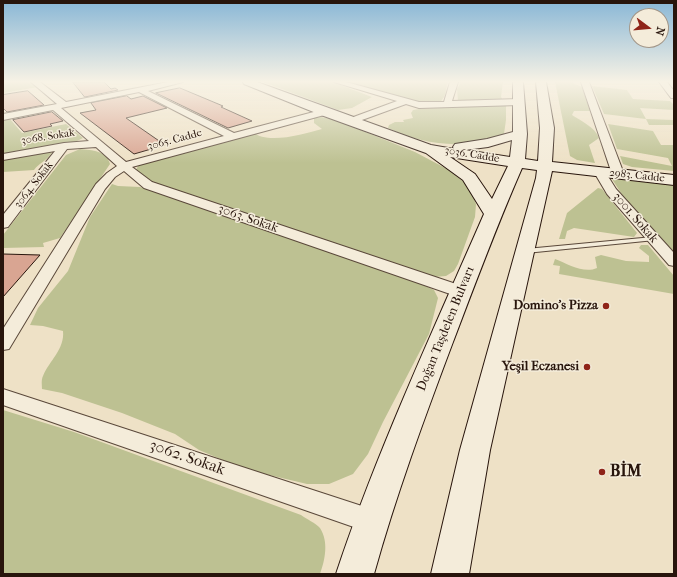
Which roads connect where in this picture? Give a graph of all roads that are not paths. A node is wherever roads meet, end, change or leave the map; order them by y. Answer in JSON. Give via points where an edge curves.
{"nodes":[{"id":1,"x":44,"y":109,"type":"edge"},
{"id":2,"x":62,"y":109,"type":"edge"},
{"id":3,"x":178,"y":109,"type":"edge"},
{"id":4,"x":317,"y":109,"type":"edge"},
{"id":5,"x":384,"y":109,"type":"edge"},
{"id":6,"x":519,"y":109,"type":"edge"},
{"id":7,"x":545,"y":109,"type":"edge"},
{"id":8,"x":595,"y":109,"type":"edge"},
{"id":9,"x":325,"y":112,"type":"junction"},
{"id":10,"x":3,"y":117,"type":"edge"},
{"id":11,"x":351,"y":121,"type":"junction"},
{"id":12,"x":520,"y":134,"type":"junction"},
{"id":13,"x":231,"y":136,"type":"junction"},
{"id":14,"x":97,"y":144,"type":"junction"},
{"id":15,"x":64,"y":146,"type":"junction"},
{"id":16,"x":428,"y":148,"type":"junction"},
{"id":17,"x":3,"y":157,"type":"edge"},
{"id":18,"x":124,"y":166,"type":"junction"},
{"id":19,"x":515,"y":168,"type":"junction"},
{"id":20,"x":545,"y":172,"type":"junction"},
{"id":21,"x":600,"y":172,"type":"junction"},
{"id":22,"x":618,"y":174,"type":"junction"},
{"id":23,"x":674,"y":180,"type":"edge"},
{"id":24,"x":493,"y":214,"type":"junction"},
{"id":25,"x":3,"y":224,"type":"edge"},
{"id":26,"x":653,"y":239,"type":"junction"},
{"id":27,"x":526,"y":251,"type":"junction"},
{"id":28,"x":674,"y":262,"type":"edge"},
{"id":29,"x":462,"y":292,"type":"junction"},
{"id":30,"x":3,"y":344,"type":"edge"},
{"id":31,"x":3,"y":397,"type":"edge"},
{"id":32,"x":371,"y":521,"type":"junction"},
{"id":33,"x":355,"y":574,"type":"edge"},
{"id":34,"x":450,"y":574,"type":"edge"}],
"edges":[{"from":1,"to":10,"type":"street"},
{"from":2,"to":14,"type":"street","name":"3063. Sokak"},
{"from":3,"to":13,"type":"street"},
{"from":4,"to":9,"type":"main road","name":"3036. Cadde"},
{"from":5,"to":11,"type":"street"},
{"from":6,"to":12,"type":"main road","name":"Doğan Taşdelen Bulvarı"},
{"from":7,"to":20,"type":"main road","via":[[547,128]]},
{"from":8,"to":22,"type":"street"},
{"from":9,"to":11,"type":"main road","name":"3036. Cadde"},
{"from":9,"to":13,"type":"street","name":"3065. Cadde"},
{"from":11,"to":16,"type":"main road","name":"3036. Cadde"},
{"from":12,"to":16,"type":"main road","via":[[481,145]]},
{"from":12,"to":19,"type":"main road","name":"Doğan Taşdelen Bulvarı"},
{"from":13,"to":18,"type":"street","name":"3065. Cadde"},
{"from":14,"to":15,"type":"street","name":"3068. Sokak"},
{"from":14,"to":18,"type":"street","name":"3063. Sokak"},
{"from":15,"to":17,"type":"street","name":"3068. Sokak"},
{"from":15,"to":25,"type":"street","name":"3064. Sokak"},
{"from":16,"to":19,"type":"main road","name":"3036. Cadde","via":[[456,161]]},
{"from":16,"to":24,"type":"main road","via":[[469,177]]},
{"from":18,"to":29,"type":"street","name":"3063. Sokak","via":[[139,179],[154,187]]},
{"from":18,"to":30,"type":"street","via":[[100,187]]},
{"from":19,"to":20,"type":"main road","name":"3036. Cadde"},
{"from":19,"to":24,"type":"main road","name":"Doğan Taşdelen Bulvarı"},
{"from":20,"to":21,"type":"main road","name":"2983. Cadde"},
{"from":20,"to":27,"type":"main road"},
{"from":21,"to":22,"type":"main road","name":"2983. Cadde"},
{"from":21,"to":26,"type":"street","name":"3001. Sokak","via":[[611,191]]},
{"from":22,"to":23,"type":"main road","name":"2983. Cadde"},
{"from":24,"to":29,"type":"main road","name":"Doğan Taşdelen Bulvarı"},
{"from":26,"to":27,"type":"lane"},
{"from":26,"to":28,"type":"street","name":"3001. Sokak"},
{"from":27,"to":34,"type":"main road","via":[[475,450]]},
{"from":29,"to":32,"type":"main road","name":"Doğan Taşdelen Bulvarı"},
{"from":31,"to":32,"type":"street","name":"3062. Sokak"},
{"from":32,"to":33,"type":"main road","name":"Doğan Taşdelen Bulvarı"}]}
